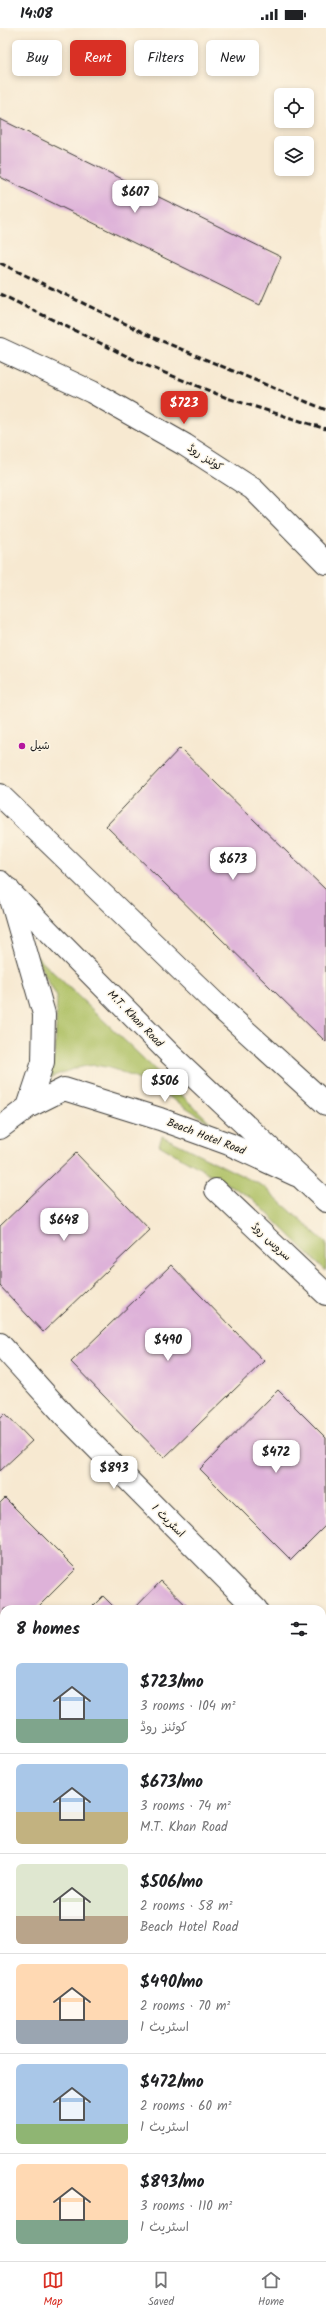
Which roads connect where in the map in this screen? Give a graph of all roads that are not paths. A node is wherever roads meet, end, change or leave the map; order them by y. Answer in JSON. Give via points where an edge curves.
{"nodes":[{"id":1,"x":0,"y":349,"type":"edge"},
{"id":2,"x":326,"y":563,"type":"edge"},
{"id":3,"x":0,"y":795,"type":"edge"},
{"id":4,"x":4,"y":886,"type":"edge"},
{"id":5,"x":326,"y":1104,"type":"edge"},
{"id":6,"x":28,"y":1107,"type":"junction"},
{"id":7,"x":0,"y":1128,"type":"edge"},
{"id":8,"x":301,"y":1177,"type":"junction"},
{"id":9,"x":216,"y":1190,"type":"dead end"},
{"id":10,"x":326,"y":1201,"type":"edge"},
{"id":11,"x":326,"y":1294,"type":"edge"},
{"id":12,"x":0,"y":1344,"type":"edge"},
{"id":13,"x":252,"y":1605,"type":"edge"}],
"edges":[{"from":1,"to":2,"type":"main road","name":"کوئنز روڈ","via":[[92,392],[185,445],[253,489]]},
{"from":3,"to":5,"type":"main road","via":[[215,1003]]},
{"from":4,"to":6,"type":"main road","via":[[44,1014],[43,1062]]},
{"from":4,"to":8,"type":"main road","name":"M.T. Khan Road","via":[[171,1055]]},
{"from":6,"to":7,"type":"main road","name":"Beach Hotel Road"},
{"from":6,"to":8,"type":"main road","name":"Beach Hotel Road","via":[[64,1089],[229,1144]]},
{"from":8,"to":10,"type":"main road","name":"M.T. Khan Road"},
{"from":9,"to":11,"type":"main road","name":"سروس روڈ"},
{"from":12,"to":13,"type":"main road","name":"اسٹریٹ 1","via":[[65,1416]]}]}
